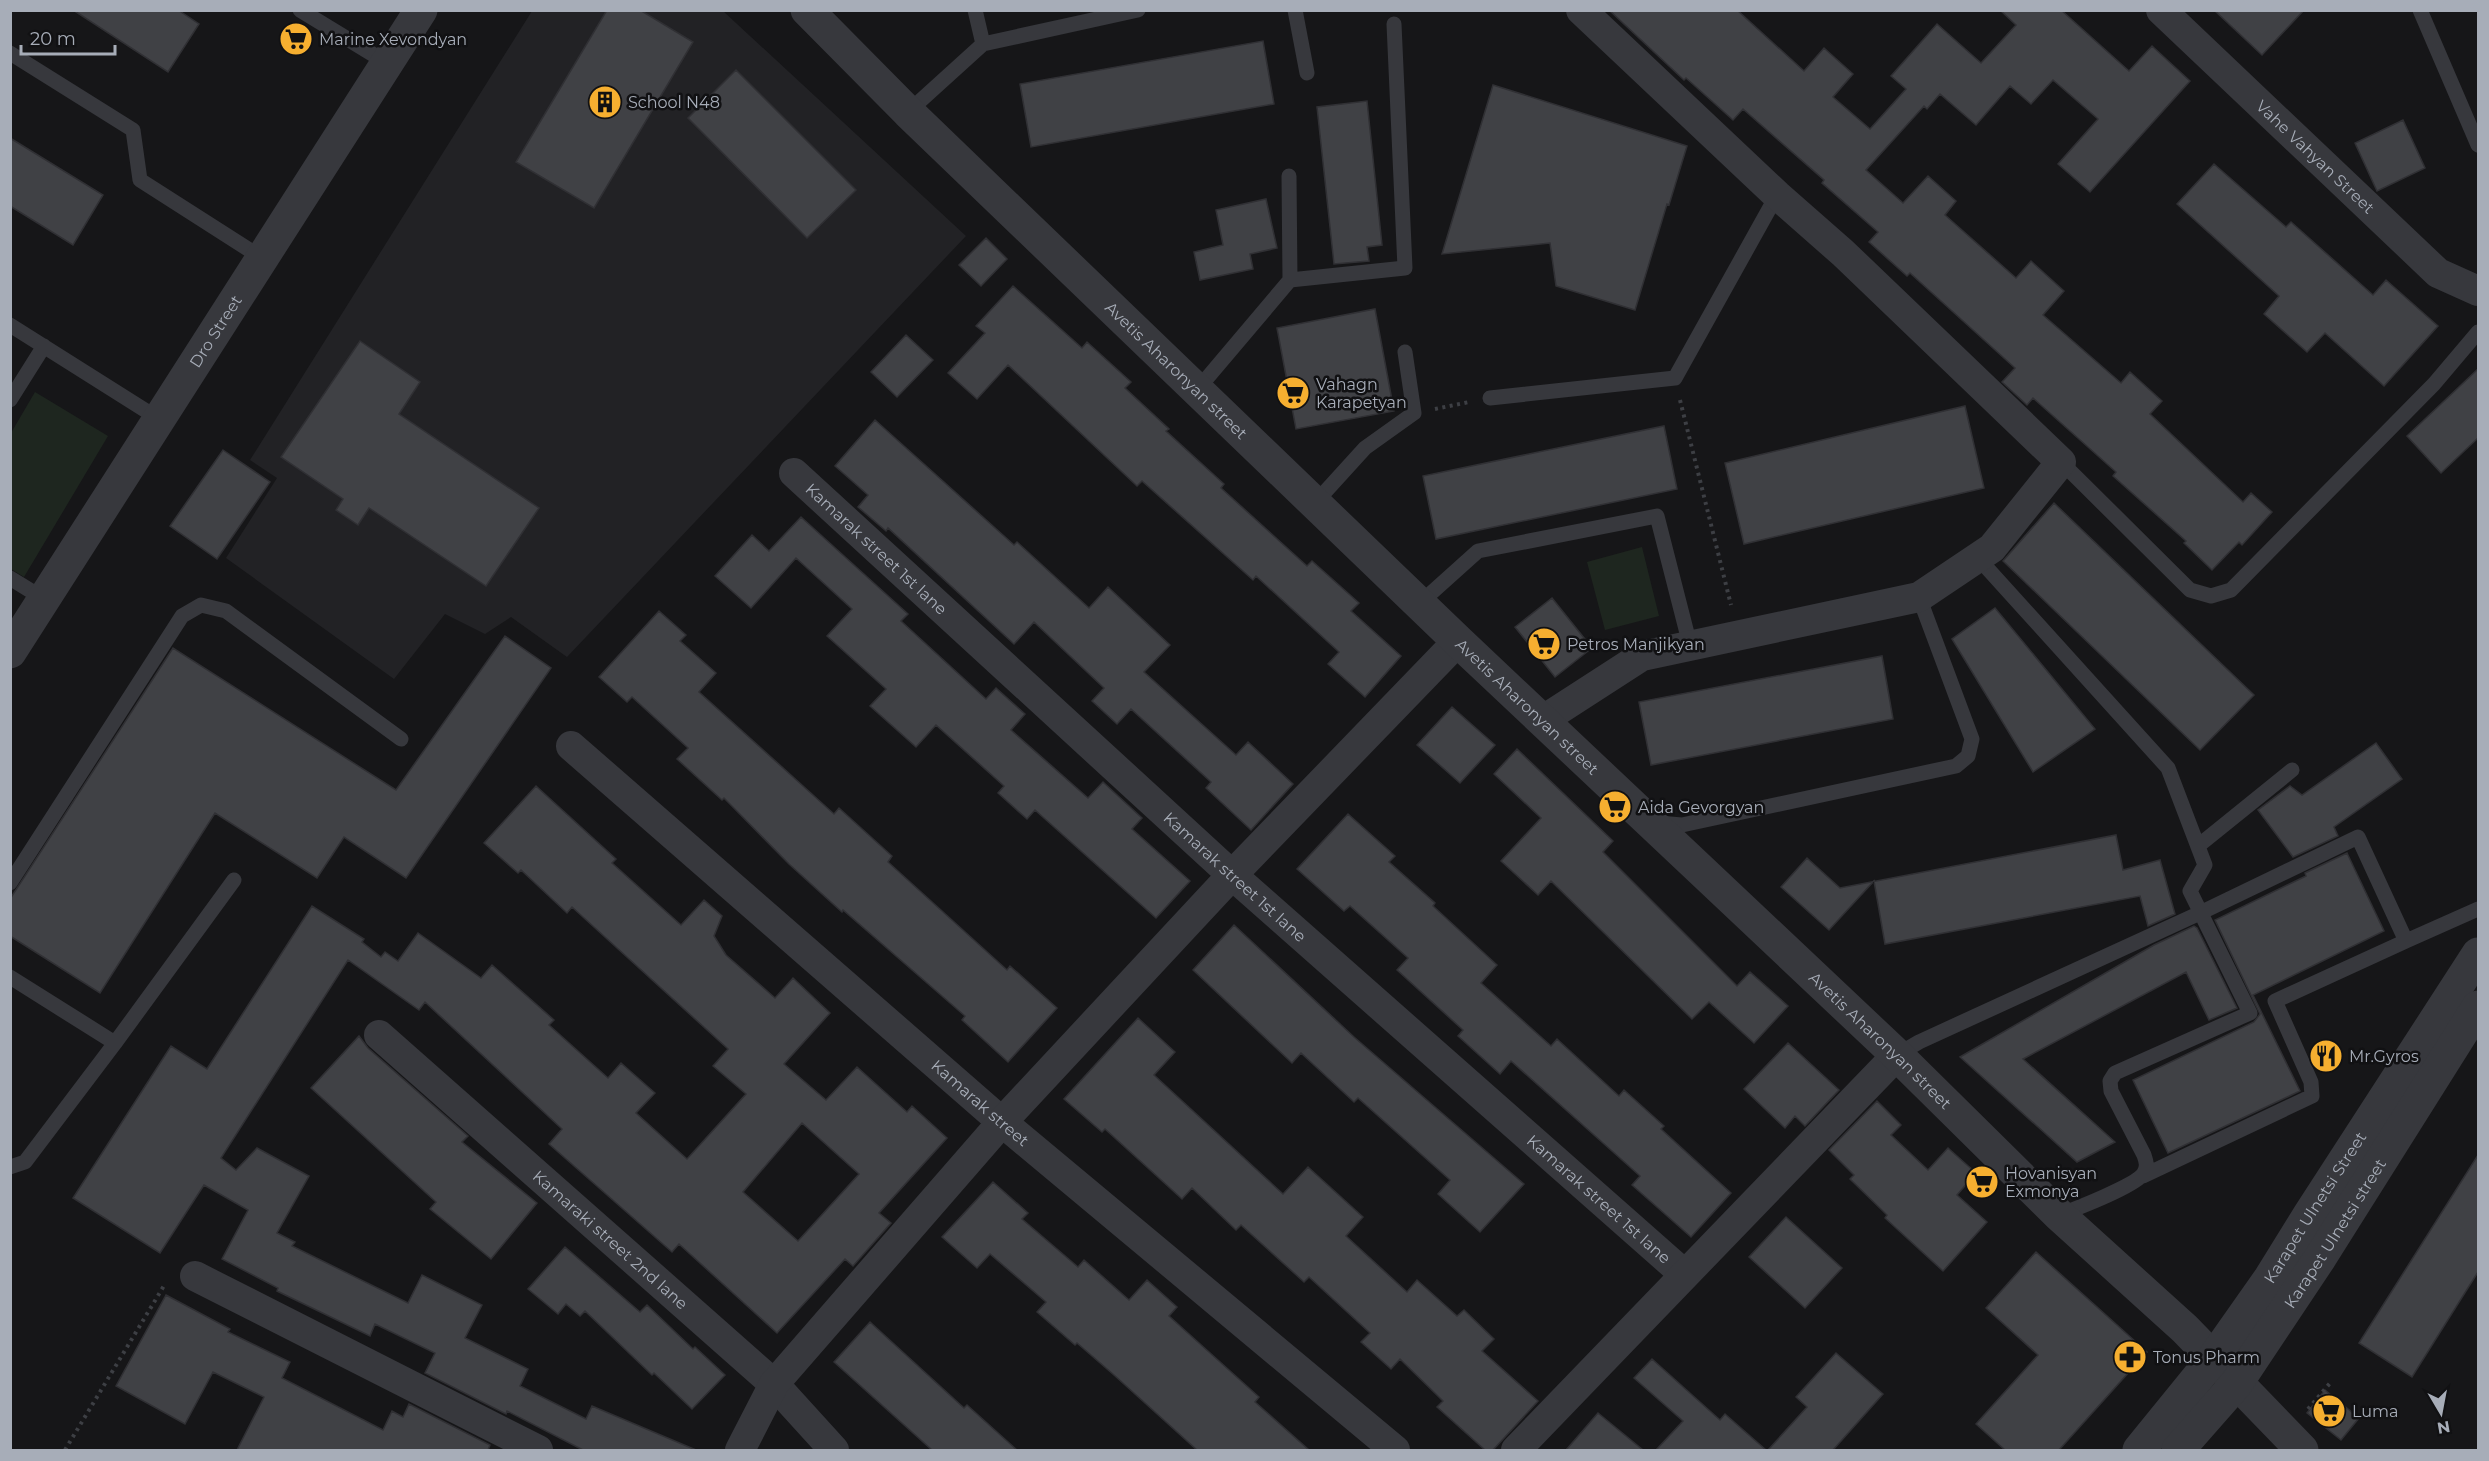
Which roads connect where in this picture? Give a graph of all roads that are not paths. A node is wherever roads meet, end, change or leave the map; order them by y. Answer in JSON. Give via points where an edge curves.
{"nodes":[{"id":1,"x":421,"y":10,"type":"edge"},
{"id":2,"x":807,"y":10,"type":"edge"},
{"id":3,"x":975,"y":10,"type":"edge"},
{"id":4,"x":1138,"y":10,"type":"edge"},
{"id":5,"x":1295,"y":10,"type":"edge"},
{"id":6,"x":1581,"y":10,"type":"edge"},
{"id":7,"x":2161,"y":10,"type":"edge"},
{"id":8,"x":2420,"y":10,"type":"edge"},
{"id":9,"x":302,"y":11,"type":"edge"},
{"id":10,"x":1394,"y":24,"type":"dead end"},
{"id":11,"x":982,"y":44,"type":"junction"},
{"id":12,"x":10,"y":53,"type":"edge"},
{"id":13,"x":387,"y":63,"type":"junction"},
{"id":14,"x":1307,"y":73,"type":"dead end"},
{"id":15,"x":908,"y":112,"type":"junction"},
{"id":16,"x":2478,"y":145,"type":"edge"},
{"id":17,"x":1289,"y":176,"type":"dead end"},
{"id":18,"x":1776,"y":195,"type":"junction"},
{"id":19,"x":262,"y":258,"type":"junction"},
{"id":20,"x":1290,"y":280,"type":"junction"},
{"id":21,"x":2478,"y":291,"type":"edge"},
{"id":22,"x":10,"y":325,"type":"edge"},
{"id":23,"x":2478,"y":332,"type":"edge"},
{"id":24,"x":44,"y":346,"type":"junction"},
{"id":25,"x":1405,"y":352,"type":"dead end"},
{"id":26,"x":1197,"y":390,"type":"junction"},
{"id":27,"x":1490,"y":398,"type":"road end"},
{"id":28,"x":10,"y":400,"type":"edge"},
{"id":29,"x":159,"y":419,"type":"junction"},
{"id":30,"x":2061,"y":462,"type":"junction"},
{"id":31,"x":794,"y":473,"type":"dead end"},
{"id":32,"x":1315,"y":503,"type":"junction"},
{"id":33,"x":1978,"y":558,"type":"junction"},
{"id":34,"x":10,"y":578,"type":"edge"},
{"id":35,"x":1919,"y":597,"type":"junction"},
{"id":36,"x":44,"y":599,"type":"junction"},
{"id":37,"x":1419,"y":604,"type":"junction"},
{"id":38,"x":1458,"y":641,"type":"junction"},
{"id":39,"x":1690,"y":645,"type":"junction"},
{"id":40,"x":10,"y":652,"type":"edge"},
{"id":41,"x":1543,"y":720,"type":"junction"},
{"id":42,"x":401,"y":739,"type":"dead end"},
{"id":43,"x":571,"y":746,"type":"dead end"},
{"id":44,"x":2292,"y":770,"type":"dead end"},
{"id":45,"x":1651,"y":822,"type":"junction"},
{"id":46,"x":2198,"y":846,"type":"junction"},
{"id":47,"x":1232,"y":875,"type":"junction"},
{"id":48,"x":234,"y":880,"type":"dead end"},
{"id":49,"x":10,"y":883,"type":"edge"},
{"id":50,"x":2478,"y":909,"type":"edge"},
{"id":51,"x":2200,"y":913,"type":"junction"},
{"id":52,"x":2406,"y":941,"type":"junction"},
{"id":53,"x":2474,"y":968,"type":"edge"},
{"id":54,"x":10,"y":977,"type":"edge"},
{"id":55,"x":2275,"y":1001,"type":"junction"},
{"id":56,"x":2478,"y":1007,"type":"edge"},
{"id":57,"x":2250,"y":1013,"type":"junction"},
{"id":58,"x":379,"y":1035,"type":"dead end"},
{"id":59,"x":115,"y":1044,"type":"junction"},
{"id":60,"x":1897,"y":1054,"type":"junction"},
{"id":61,"x":1002,"y":1122,"type":"junction"},
{"id":62,"x":10,"y":1167,"type":"edge"},
{"id":63,"x":2143,"y":1176,"type":"junction"},
{"id":64,"x":2059,"y":1215,"type":"junction"},
{"id":65,"x":1684,"y":1274,"type":"junction"},
{"id":66,"x":195,"y":1276,"type":"road end"},
{"id":67,"x":2213,"y":1359,"type":"junction"},
{"id":68,"x":774,"y":1384,"type":"junction"},
{"id":69,"x":2236,"y":1384,"type":"junction"},
{"id":70,"x":538,"y":1450,"type":"edge"},
{"id":71,"x":740,"y":1450,"type":"edge"},
{"id":72,"x":834,"y":1450,"type":"edge"},
{"id":73,"x":1395,"y":1450,"type":"edge"},
{"id":74,"x":1516,"y":1450,"type":"edge"},
{"id":75,"x":2139,"y":1450,"type":"edge"},
{"id":76,"x":2178,"y":1450,"type":"edge"},
{"id":77,"x":2302,"y":1450,"type":"edge"}],
"edges":[{"from":1,"to":13,"type":"street","name":"Dro Street"},
{"from":2,"to":15,"type":"street","name":"Avetis Aharonyan street"},
{"from":3,"to":11,"type":"lane"},
{"from":4,"to":11,"type":"lane"},
{"from":5,"to":14,"type":"lane"},
{"from":6,"to":18,"type":"street"},
{"from":7,"to":21,"type":"street","name":"Vahe Vahyan Street","via":[[2438,273]]},
{"from":8,"to":16,"type":"lane"},
{"from":9,"to":13,"type":"lane"},
{"from":10,"to":20,"type":"lane","via":[[1405,268]]},
{"from":11,"to":15,"type":"lane"},
{"from":12,"to":19,"type":"lane","via":[[133,130],[140,180]]},
{"from":13,"to":19,"type":"street","name":"Dro Street"},
{"from":15,"to":26,"type":"street","name":"Avetis Aharonyan street"},
{"from":17,"to":20,"type":"lane"},
{"from":18,"to":27,"type":"lane","via":[[1675,378]]},
{"from":18,"to":30,"type":"street","via":[[1843,253]]},
{"from":19,"to":29,"type":"street","name":"Dro Street"},
{"from":20,"to":26,"type":"lane"},
{"from":22,"to":24,"type":"lane"},
{"from":23,"to":30,"type":"lane","via":[[2434,384],[2231,590],[2211,596],[2190,590]]},
{"from":24,"to":28,"type":"lane"},
{"from":24,"to":29,"type":"lane"},
{"from":25,"to":32,"type":"lane","via":[[1414,412],[1365,448]]},
{"from":26,"to":32,"type":"street","name":"Avetis Aharonyan street"},
{"from":29,"to":36,"type":"street","name":"Dro Street"},
{"from":30,"to":33,"type":"street","via":[[1992,548]]},
{"from":31,"to":47,"type":"street","name":"Kamarak street 1st lane"},
{"from":32,"to":37,"type":"street","name":"Avetis Aharonyan street"},
{"from":33,"to":35,"type":"street"},
{"from":33,"to":46,"type":"lane","via":[[2168,768]]},
{"from":34,"to":36,"type":"lane"},
{"from":35,"to":39,"type":"street"},
{"from":35,"to":45,"type":"lane","via":[[1972,738],[1968,756],[1956,766],[1682,825]]},
{"from":36,"to":40,"type":"street","name":"Dro Street"},
{"from":37,"to":38,"type":"street","name":"Avetis Aharonyan street"},
{"from":37,"to":39,"type":"lane","via":[[1478,551],[1657,516]]},
{"from":38,"to":41,"type":"street","name":"Avetis Aharonyan street"},
{"from":38,"to":47,"type":"street"},
{"from":39,"to":41,"type":"street","via":[[1642,656]]},
{"from":41,"to":45,"type":"street","name":"Avetis Aharonyan street"},
{"from":42,"to":49,"type":"lane","via":[[226,611],[201,605],[182,616]]},
{"from":43,"to":61,"type":"street","name":"Kamarak street"},
{"from":44,"to":46,"type":"lane"},
{"from":45,"to":60,"type":"street","name":"Avetis Aharonyan street"},
{"from":46,"to":51,"type":"lane","via":[[2205,866],[2190,891]]},
{"from":47,"to":61,"type":"street"},
{"from":47,"to":65,"type":"street","name":"Kamarak street 1st lane"},
{"from":48,"to":59,"type":"lane"},
{"from":50,"to":52,"type":"lane"},
{"from":51,"to":52,"type":"lane","via":[[2358,837]]},
{"from":51,"to":57,"type":"lane"},
{"from":51,"to":60,"type":"lane"},
{"from":52,"to":55,"type":"lane"},
{"from":53,"to":67,"type":"street","name":"Karapet Ulnetsi Street"},
{"from":54,"to":59,"type":"lane"},
{"from":55,"to":57,"type":"lane"},
{"from":55,"to":63,"type":"lane","via":[[2311,1082],[2312,1096]]},
{"from":56,"to":69,"type":"street","name":"Karapet Ulnetsi street"},
{"from":57,"to":63,"type":"lane","via":[[2115,1073],[2110,1081],[2111,1091],[2144,1155],[2147,1166]]},
{"from":58,"to":68,"type":"street","name":"Kamaraki street 2nd lane"},
{"from":59,"to":62,"type":"lane","via":[[26,1162]]},
{"from":60,"to":64,"type":"street","name":"Avetis Aharonyan street"},
{"from":60,"to":65,"type":"street"},
{"from":61,"to":68,"type":"street"},
{"from":61,"to":73,"type":"street","name":"Kamarak street"},
{"from":63,"to":64,"type":"lane"},
{"from":64,"to":67,"type":"street","name":"Avetis Aharonyan street","via":[[2186,1329]]},
{"from":65,"to":74,"type":"street"},
{"from":66,"to":70,"type":"street"},
{"from":67,"to":69,"type":"street","name":"Avetis Aharonyan street"},
{"from":67,"to":75,"type":"street","name":"Karapet Ulnetsi Street"},
{"from":68,"to":71,"type":"street"},
{"from":68,"to":72,"type":"street","name":"Kamaraki street 2nd lane"},
{"from":69,"to":76,"type":"street","name":"Karapet Ulnetsi street"},
{"from":69,"to":77,"type":"street","name":"Avetis Aharonyan street"}]}
